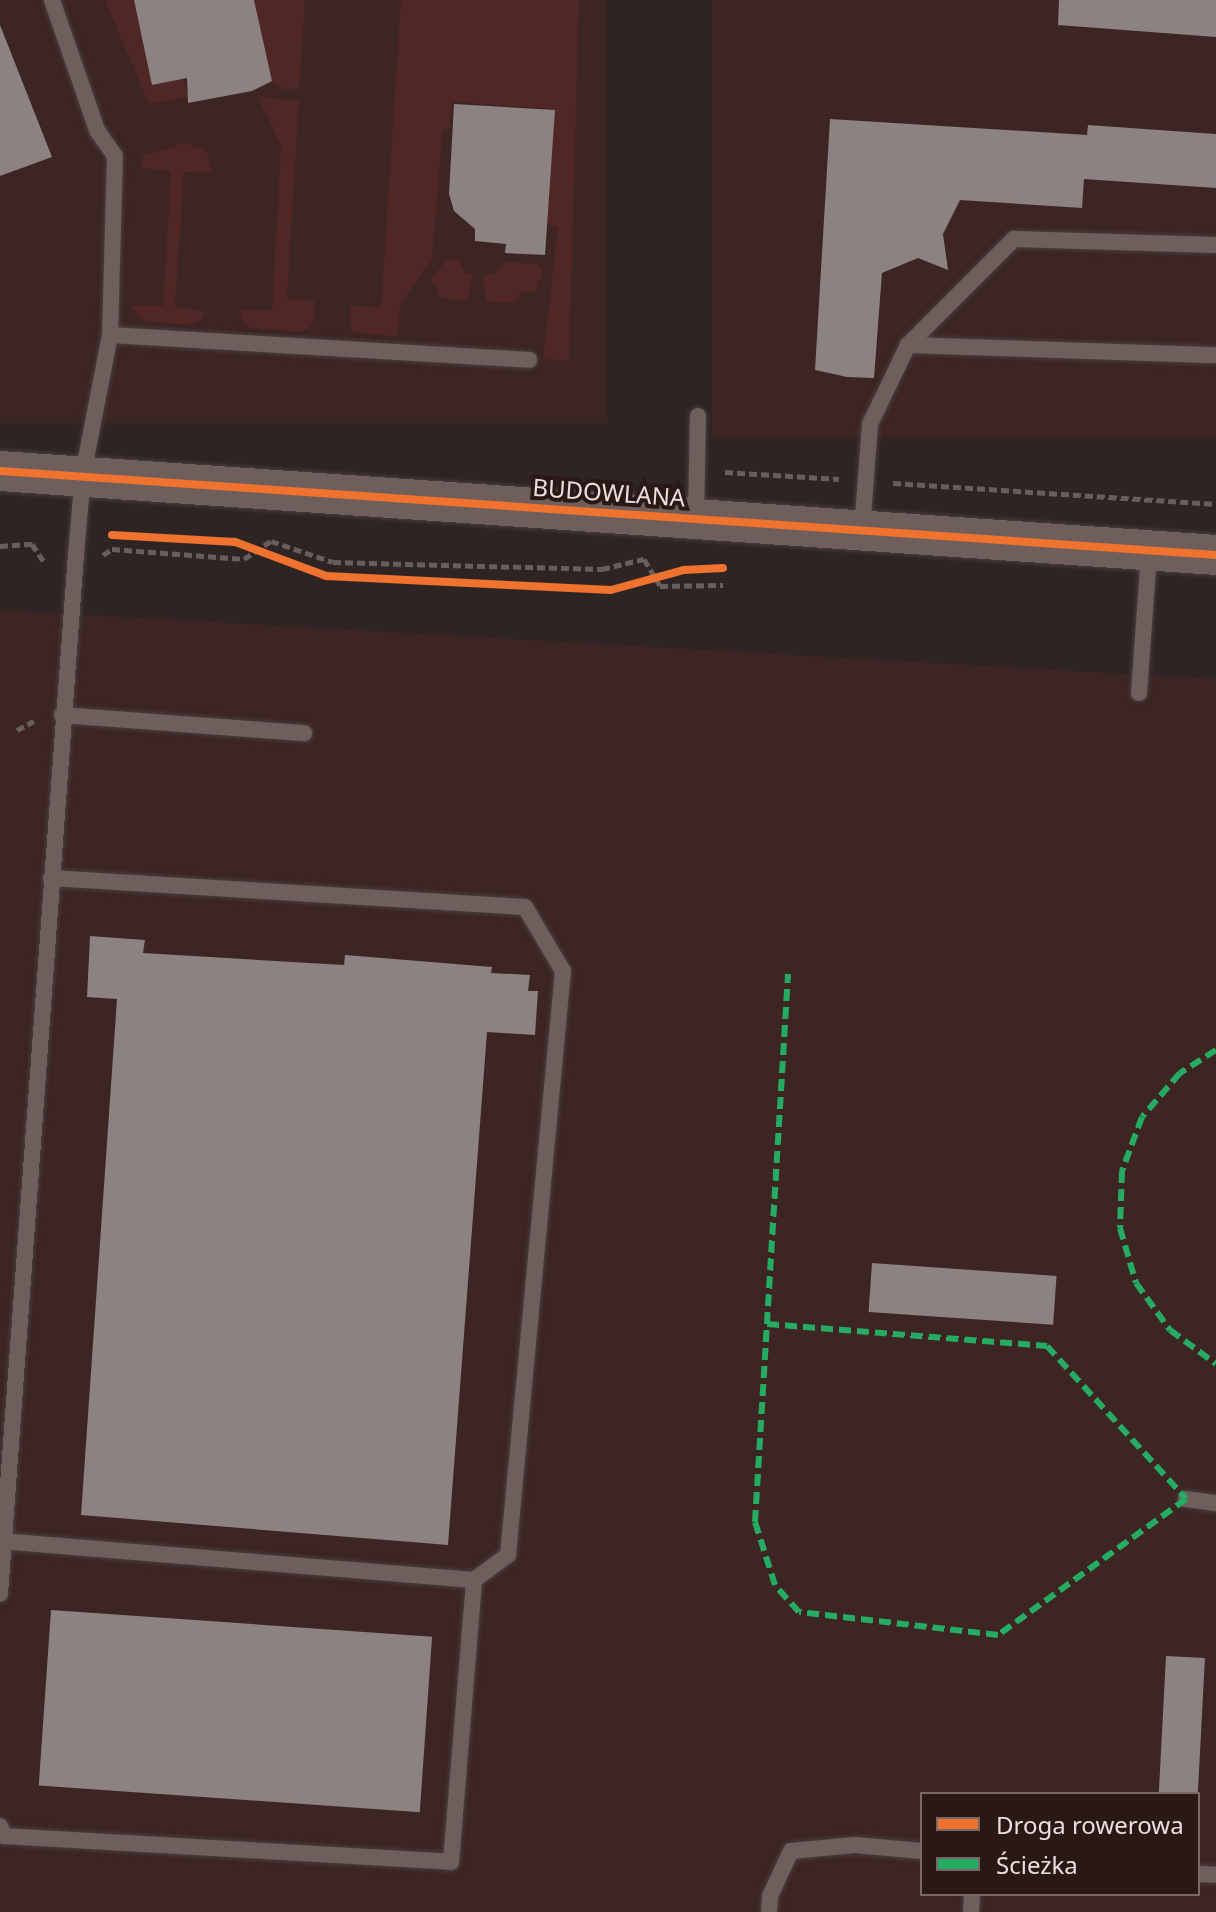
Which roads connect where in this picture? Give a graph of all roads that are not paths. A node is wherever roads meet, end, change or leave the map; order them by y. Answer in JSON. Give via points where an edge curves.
{"nodes":[{"id":1,"x":52,"y":0,"type":"edge"},
{"id":2,"x":1216,"y":245,"type":"edge"},
{"id":3,"x":110,"y":335,"type":"junction"},
{"id":4,"x":908,"y":345,"type":"junction"},
{"id":5,"x":1216,"y":355,"type":"edge"},
{"id":6,"x":529,"y":360,"type":"dead end"},
{"id":7,"x":698,"y":416,"type":"dead end"},
{"id":8,"x":0,"y":471,"type":"edge"},
{"id":9,"x":83,"y":474,"type":"junction"},
{"id":10,"x":696,"y":518,"type":"junction"},
{"id":11,"x":862,"y":530,"type":"junction"},
{"id":12,"x":1149,"y":552,"type":"junction"},
{"id":13,"x":1216,"y":555,"type":"edge"},
{"id":14,"x":1139,"y":693,"type":"dead end"},
{"id":15,"x":62,"y":715,"type":"junction"},
{"id":16,"x":304,"y":733,"type":"dead end"},
{"id":17,"x":51,"y":878,"type":"junction"},
{"id":18,"x":1186,"y":1499,"type":"dead end"},
{"id":19,"x":1216,"y":1503,"type":"edge"},
{"id":20,"x":2,"y":1541,"type":"edge"},
{"id":21,"x":474,"y":1580,"type":"junction"},
{"id":22,"x":0,"y":1594,"type":"edge"},
{"id":23,"x":0,"y":1826,"type":"edge"},
{"id":24,"x":920,"y":1851,"type":"edge"},
{"id":25,"x":769,"y":1912,"type":"edge"}],
"edges":[{"from":1,"to":3,"type":"lane","via":[[97,130],[115,156]]},
{"from":2,"to":4,"type":"lane","via":[[1014,239]]},
{"from":3,"to":6,"type":"lane"},
{"from":3,"to":9,"type":"lane"},
{"from":4,"to":5,"type":"lane"},
{"from":4,"to":11,"type":"lane","via":[[870,424]]},
{"from":7,"to":10,"type":"lane"},
{"from":8,"to":9,"type":"street","name":"BUDOWLANA"},
{"from":9,"to":10,"type":"street","name":"BUDOWLANA"},
{"from":9,"to":15,"type":"lane"},
{"from":10,"to":11,"type":"street","name":"BUDOWLANA"},
{"from":11,"to":12,"type":"street","name":"BUDOWLANA"},
{"from":12,"to":13,"type":"street","name":"BUDOWLANA"},
{"from":12,"to":14,"type":"lane"},
{"from":15,"to":16,"type":"lane"},
{"from":15,"to":17,"type":"lane"},
{"from":17,"to":20,"type":"lane"},
{"from":17,"to":21,"type":"lane","via":[[525,907],[563,971],[508,1555]]},
{"from":18,"to":19,"type":"lane"},
{"from":20,"to":21,"type":"lane"},
{"from":20,"to":22,"type":"lane"},
{"from":21,"to":23,"type":"lane","via":[[451,1862],[4,1836]]},
{"from":24,"to":25,"type":"lane","via":[[855,1845],[791,1851],[770,1896]]}]}
